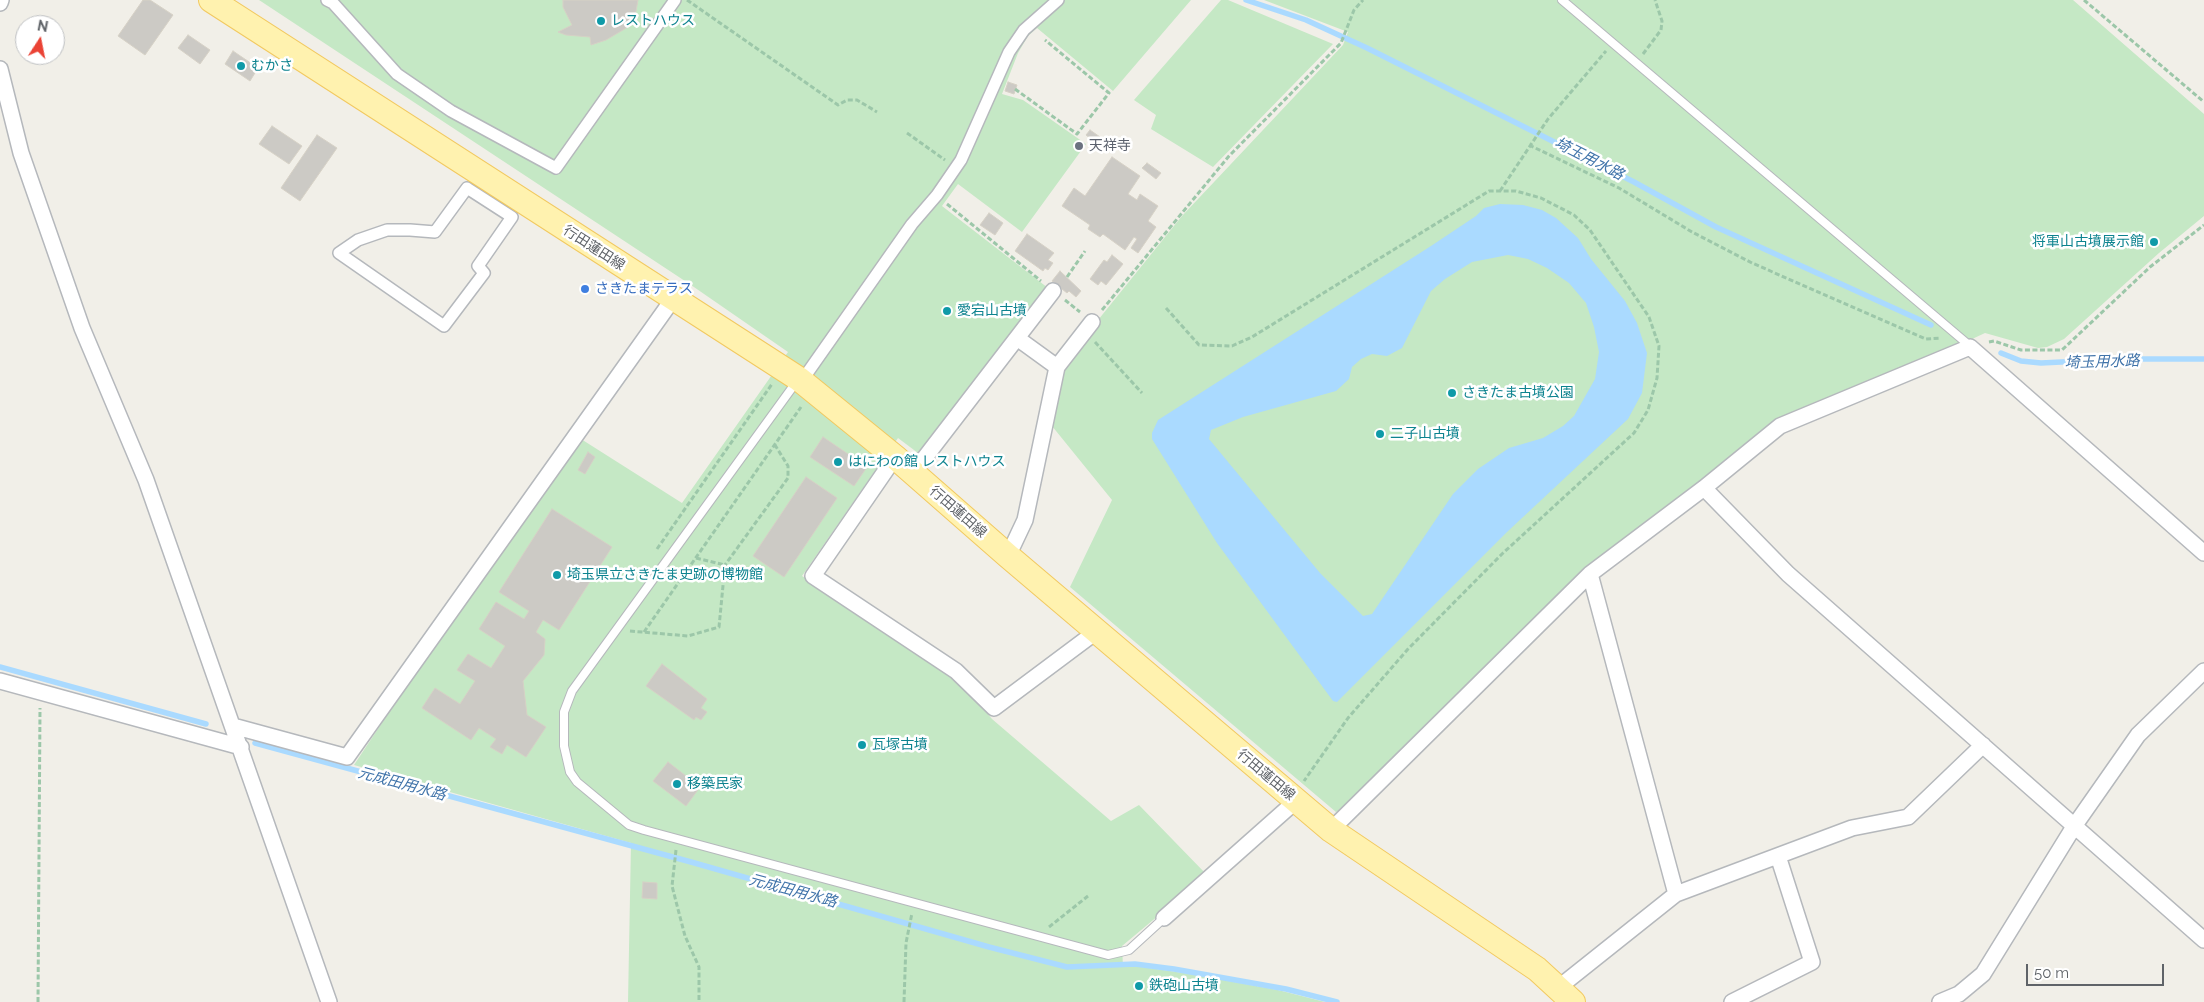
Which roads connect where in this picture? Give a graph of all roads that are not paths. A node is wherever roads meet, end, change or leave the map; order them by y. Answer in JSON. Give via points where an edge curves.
{"nodes":[{"id":1,"x":211,"y":0,"type":"edge"},
{"id":2,"x":327,"y":0,"type":"edge"},
{"id":3,"x":675,"y":0,"type":"edge"},
{"id":4,"x":1058,"y":0,"type":"edge"},
{"id":5,"x":1562,"y":0,"type":"edge"},
{"id":6,"x":0,"y":69,"type":"edge"},
{"id":7,"x":467,"y":188,"type":"joint"},
{"id":8,"x":1054,"y":291,"type":"road end"},
{"id":9,"x":674,"y":299,"type":"junction"},
{"id":10,"x":1088,"y":327,"type":"road end"},
{"id":11,"x":1017,"y":338,"type":"junction"},
{"id":12,"x":1965,"y":342,"type":"junction"},
{"id":13,"x":1057,"y":367,"type":"junction"},
{"id":14,"x":804,"y":384,"type":"junction"},
{"id":15,"x":895,"y":457,"type":"junction"},
{"id":16,"x":913,"y":473,"type":"junction"},
{"id":17,"x":1704,"y":488,"type":"junction"},
{"id":18,"x":2204,"y":553,"type":"edge"},
{"id":19,"x":1008,"y":556,"type":"junction"},
{"id":20,"x":1590,"y":574,"type":"junction"},
{"id":21,"x":1097,"y":631,"type":"junction"},
{"id":22,"x":2204,"y":671,"type":"edge"},
{"id":23,"x":0,"y":681,"type":"edge"},
{"id":24,"x":233,"y":726,"type":"junction"},
{"id":25,"x":1983,"y":745,"type":"junction"},
{"id":26,"x":241,"y":747,"type":"junction"},
{"id":27,"x":1299,"y":794,"type":"junction"},
{"id":28,"x":2075,"y":825,"type":"junction"},
{"id":29,"x":1331,"y":830,"type":"junction"},
{"id":30,"x":1778,"y":856,"type":"junction"},
{"id":31,"x":1676,"y":894,"type":"junction"},
{"id":32,"x":1164,"y":918,"type":"joint"},
{"id":33,"x":2204,"y":940,"type":"edge"},
{"id":34,"x":1565,"y":995,"type":"edge"},
{"id":35,"x":329,"y":1002,"type":"edge"},
{"id":36,"x":1732,"y":1002,"type":"edge"},
{"id":37,"x":1940,"y":1002,"type":"edge"}],
"edges":[{"from":1,"to":9,"type":"main road","name":"行田蓮田線"},
{"from":2,"to":3,"type":"street","via":[[397,74],[451,111],[556,168]]},
{"from":4,"to":14,"type":"street","via":[[1024,30],[1009,52],[956,167],[912,224]]},
{"from":5,"to":12,"type":"lane"},
{"from":6,"to":24,"type":"street","via":[[20,154],[78,318],[146,480]]},
{"from":7,"to":7,"type":"street","via":[[512,217],[478,266],[484,273],[444,326],[339,252],[358,240],[387,230],[435,232]]},
{"from":8,"to":11,"type":"street"},
{"from":9,"to":14,"type":"main road","name":"行田蓮田線"},
{"from":9,"to":24,"type":"street","via":[[347,757]]},
{"from":10,"to":13,"type":"street"},
{"from":11,"to":13,"type":"street"},
{"from":11,"to":16,"type":"street"},
{"from":12,"to":17,"type":"street","via":[[1780,426]]},
{"from":12,"to":18,"type":"street"},
{"from":13,"to":19,"type":"street","via":[[1025,520]]},
{"from":14,"to":15,"type":"main road","name":"行田蓮田線"},
{"from":14,"to":32,"type":"lane","via":[[572,691],[564,712],[564,746],[570,772],[577,782],[630,825],[1108,955],[1129,950]]},
{"from":15,"to":16,"type":"main road","name":"行田蓮田線"},
{"from":15,"to":21,"type":"street","via":[[813,576],[956,671],[994,708]]},
{"from":16,"to":19,"type":"main road","name":"行田蓮田線"},
{"from":17,"to":20,"type":"street"},
{"from":17,"to":25,"type":"street","via":[[1788,574]]},
{"from":19,"to":21,"type":"main road","name":"行田蓮田線"},
{"from":20,"to":29,"type":"street"},
{"from":20,"to":31,"type":"street"},
{"from":21,"to":27,"type":"main road","name":"行田蓮田線"},
{"from":22,"to":28,"type":"street","via":[[2138,735]]},
{"from":23,"to":26,"type":"street"},
{"from":24,"to":26,"type":"street"},
{"from":25,"to":28,"type":"street"},
{"from":25,"to":30,"type":"street","via":[[1908,817],[1852,828]]},
{"from":26,"to":35,"type":"street"},
{"from":27,"to":29,"type":"main road","name":"行田蓮田線"},
{"from":27,"to":32,"type":"street"},
{"from":28,"to":33,"type":"street"},
{"from":28,"to":37,"type":"street","via":[[1983,974],[1959,994]]},
{"from":29,"to":34,"type":"main road","name":"行田蓮田線","via":[[1537,970]]},
{"from":30,"to":31,"type":"street"},
{"from":30,"to":36,"type":"street","via":[[1812,962]]},
{"from":31,"to":34,"type":"street"}]}
